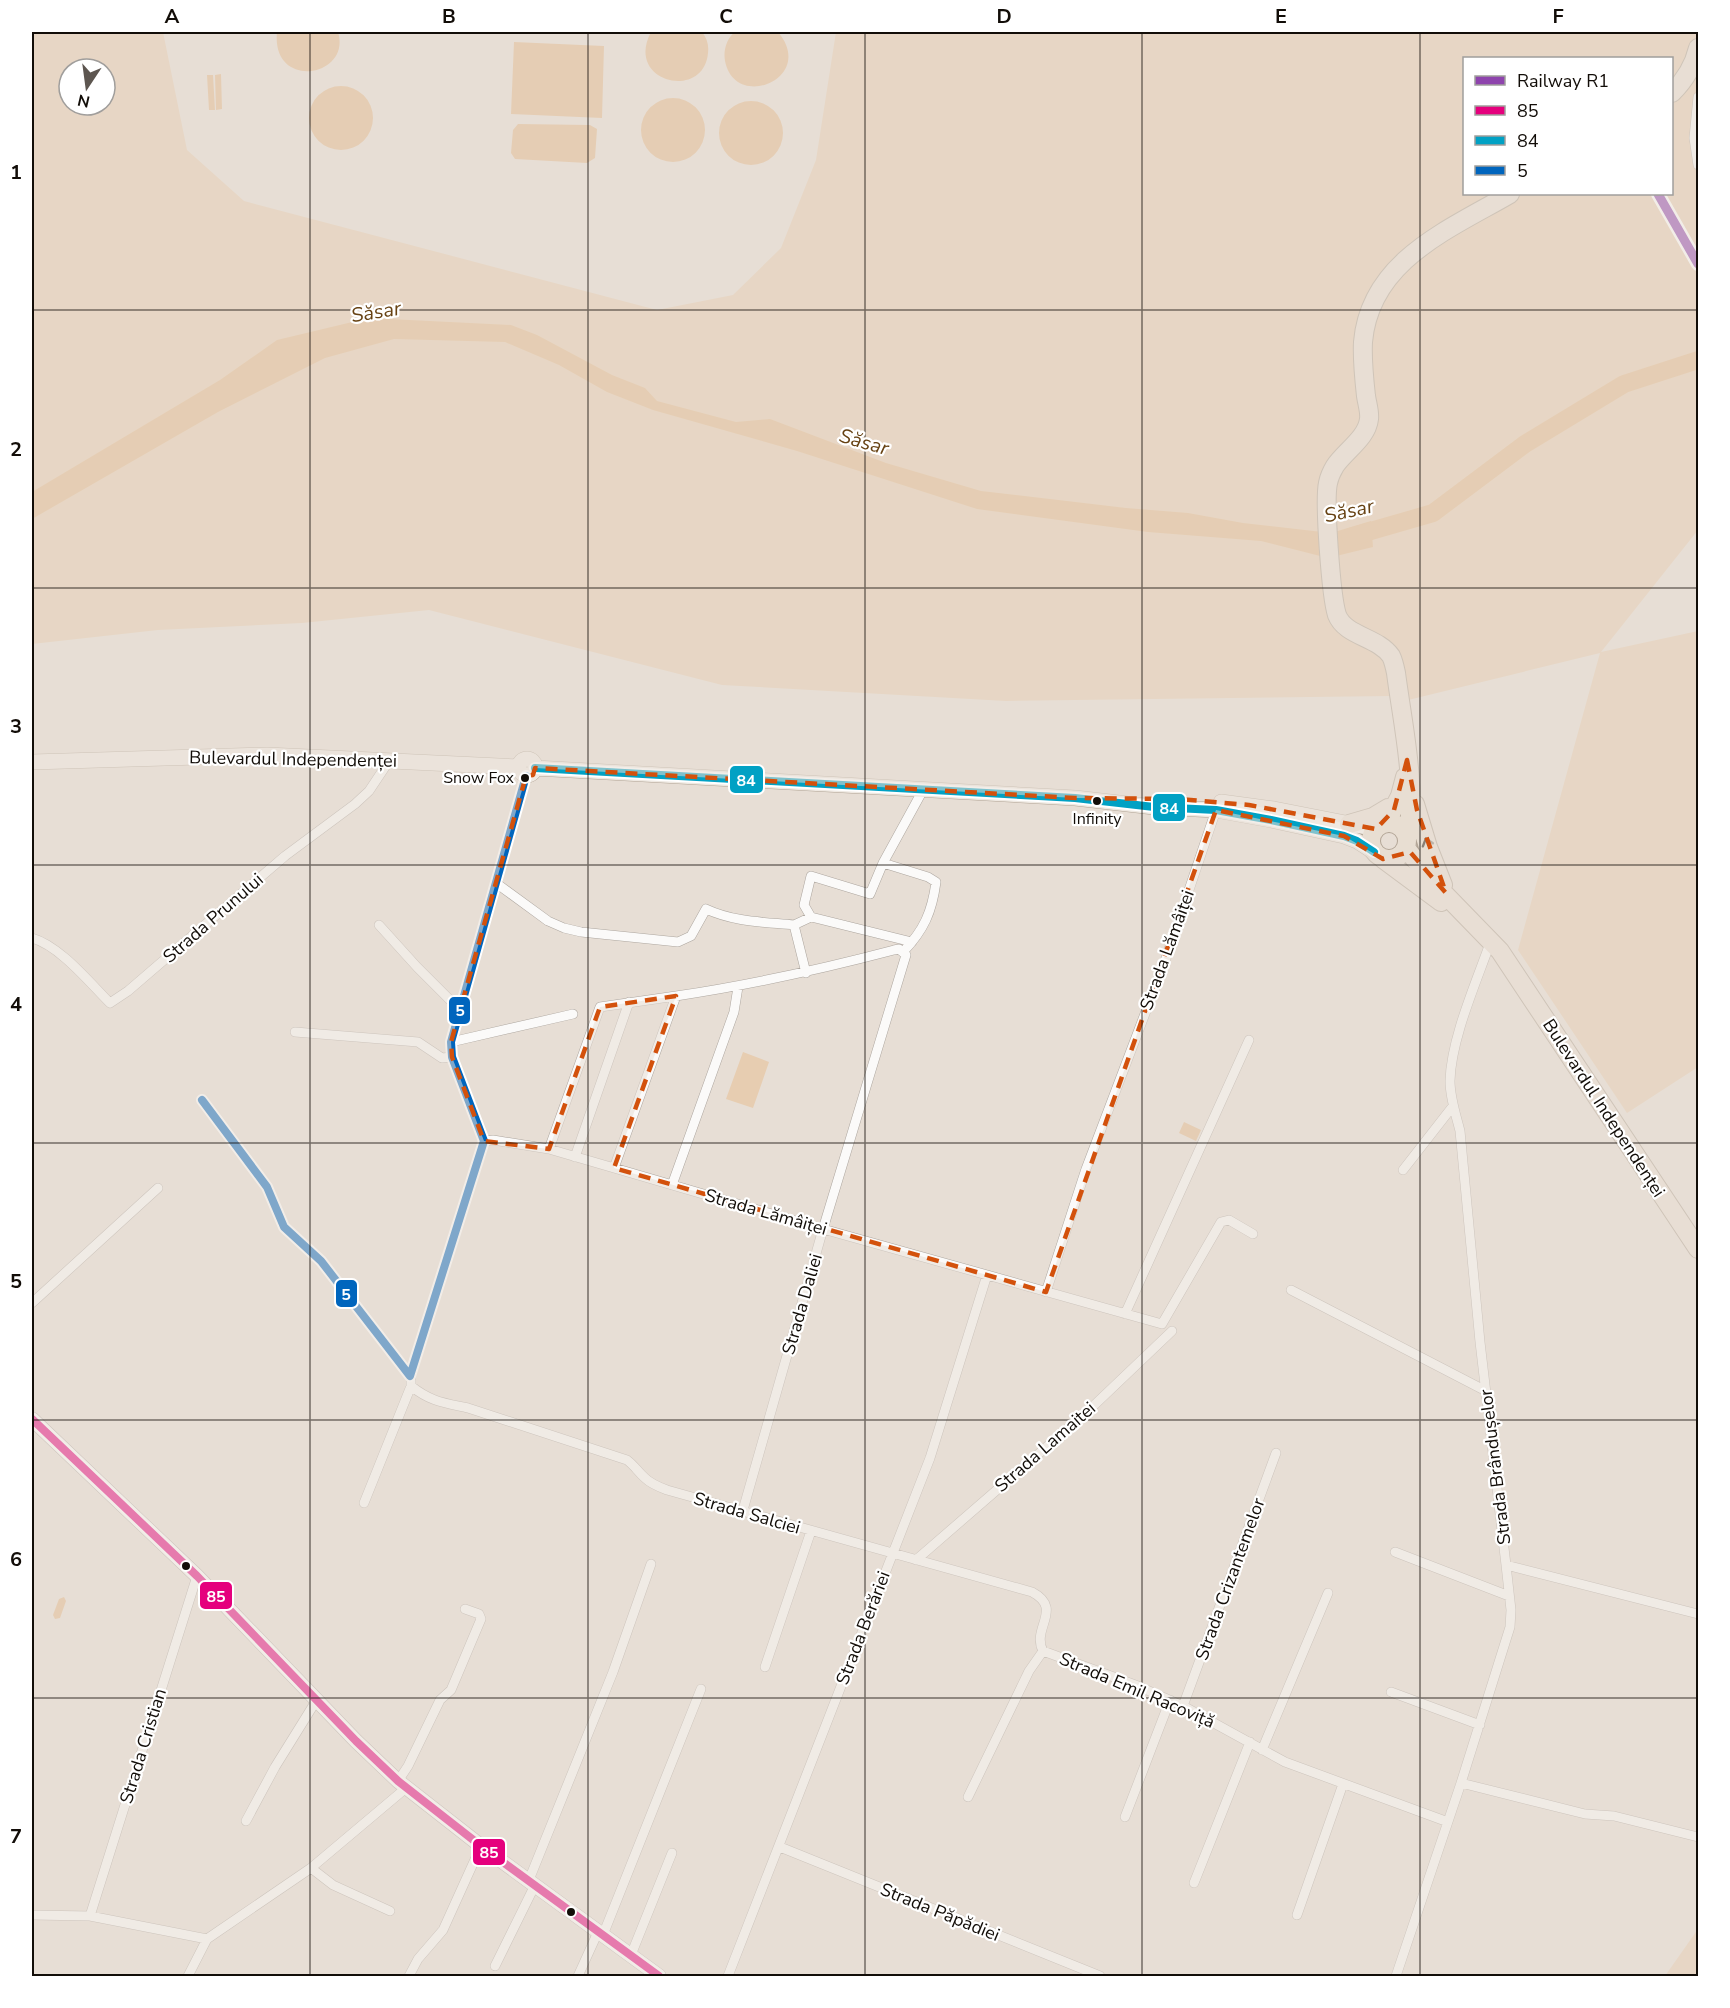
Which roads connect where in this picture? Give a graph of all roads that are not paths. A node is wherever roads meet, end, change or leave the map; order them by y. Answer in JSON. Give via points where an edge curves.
{"nodes":[{"id":1,"x":1698,"y":54,"type":"edge"},
{"id":2,"x":1673,"y":91,"type":"edge"},
{"id":3,"x":1698,"y":97,"type":"edge"},
{"id":4,"x":1698,"y":165,"type":"edge"},
{"id":5,"x":1508,"y":195,"type":"edge"},
{"id":6,"x":389,"y":761,"type":"junction"},
{"id":7,"x":32,"y":762,"type":"edge"},
{"id":8,"x":526,"y":770,"type":"junction"},
{"id":9,"x":923,"y":790,"type":"junction"},
{"id":10,"x":1406,"y":793,"type":"junction"},
{"id":11,"x":1075,"y":798,"type":"junction"},
{"id":12,"x":1216,"y":810,"type":"junction"},
{"id":13,"x":1349,"y":824,"type":"junction"},
{"id":14,"x":1381,"y":826,"type":"junction"},
{"id":15,"x":1406,"y":844,"type":"junction"},
{"id":16,"x":1379,"y":856,"type":"junction"},
{"id":17,"x":883,"y":863,"type":"junction"},
{"id":18,"x":496,"y":883,"type":"junction"},
{"id":19,"x":1446,"y":893,"type":"junction"},
{"id":20,"x":811,"y":917,"type":"junction"},
{"id":21,"x":379,"y":925,"type":"dead end"},
{"id":22,"x":794,"y":925,"type":"junction"},
{"id":23,"x":32,"y":938,"type":"edge"},
{"id":24,"x":912,"y":942,"type":"junction"},
{"id":25,"x":1489,"y":946,"type":"junction"},
{"id":26,"x":904,"y":956,"type":"junction"},
{"id":27,"x":1510,"y":967,"type":"junction"},
{"id":28,"x":806,"y":973,"type":"junction"},
{"id":29,"x":738,"y":987,"type":"junction"},
{"id":30,"x":676,"y":996,"type":"junction"},
{"id":31,"x":629,"y":1002,"type":"junction"},
{"id":32,"x":460,"y":1010,"type":"junction"},
{"id":33,"x":573,"y":1014,"type":"dead end"},
{"id":34,"x":295,"y":1032,"type":"dead end"},
{"id":35,"x":1249,"y":1040,"type":"dead end"},
{"id":36,"x":451,"y":1042,"type":"junction"},
{"id":37,"x":452,"y":1058,"type":"junction"},
{"id":38,"x":202,"y":1100,"type":"dead end"},
{"id":39,"x":1454,"y":1106,"type":"junction"},
{"id":40,"x":484,"y":1141,"type":"junction"},
{"id":41,"x":549,"y":1149,"type":"junction"},
{"id":42,"x":575,"y":1157,"type":"junction"},
{"id":43,"x":614,"y":1168,"type":"junction"},
{"id":44,"x":1403,"y":1170,"type":"dead end"},
{"id":45,"x":672,"y":1185,"type":"junction"},
{"id":46,"x":158,"y":1188,"type":"dead end"},
{"id":47,"x":823,"y":1229,"type":"junction"},
{"id":48,"x":1253,"y":1234,"type":"dead end"},
{"id":49,"x":1698,"y":1249,"type":"edge"},
{"id":50,"x":987,"y":1275,"type":"junction"},
{"id":51,"x":1291,"y":1290,"type":"dead end"},
{"id":52,"x":1046,"y":1292,"type":"junction"},
{"id":53,"x":32,"y":1304,"type":"edge"},
{"id":54,"x":1125,"y":1314,"type":"junction"},
{"id":55,"x":1172,"y":1331,"type":"dead end"},
{"id":56,"x":411,"y":1381,"type":"junction"},
{"id":57,"x":1486,"y":1392,"type":"junction"},
{"id":58,"x":32,"y":1421,"type":"edge"},
{"id":59,"x":1276,"y":1453,"type":"dead end"},
{"id":60,"x":364,"y":1503,"type":"dead end"},
{"id":61,"x":743,"y":1510,"type":"junction"},
{"id":62,"x":811,"y":1531,"type":"junction"},
{"id":63,"x":1395,"y":1552,"type":"dead end"},
{"id":64,"x":892,"y":1553,"type":"junction"},
{"id":65,"x":916,"y":1560,"type":"junction"},
{"id":66,"x":651,"y":1564,"type":"dead end"},
{"id":67,"x":1506,"y":1565,"type":"junction"},
{"id":68,"x":196,"y":1576,"type":"junction"},
{"id":69,"x":1328,"y":1593,"type":"dead end"},
{"id":70,"x":1509,"y":1596,"type":"junction"},
{"id":71,"x":465,"y":1609,"type":"dead end"},
{"id":72,"x":1698,"y":1614,"type":"edge"},
{"id":73,"x":1043,"y":1651,"type":"junction"},
{"id":74,"x":765,"y":1667,"type":"dead end"},
{"id":75,"x":701,"y":1689,"type":"dead end"},
{"id":76,"x":1391,"y":1692,"type":"dead end"},
{"id":77,"x":1170,"y":1700,"type":"junction"},
{"id":78,"x":316,"y":1701,"type":"junction"},
{"id":79,"x":1183,"y":1706,"type":"junction"},
{"id":80,"x":1480,"y":1725,"type":"junction"},
{"id":81,"x":1250,"y":1742,"type":"junction"},
{"id":82,"x":1262,"y":1750,"type":"junction"},
{"id":83,"x":1461,"y":1783,"type":"junction"},
{"id":84,"x":402,"y":1784,"type":"junction"},
{"id":85,"x":1343,"y":1784,"type":"junction"},
{"id":86,"x":968,"y":1797,"type":"dead end"},
{"id":87,"x":1125,"y":1817,"type":"dead end"},
{"id":88,"x":246,"y":1821,"type":"dead end"},
{"id":89,"x":1448,"y":1822,"type":"junction"},
{"id":90,"x":1698,"y":1837,"type":"edge"},
{"id":91,"x":481,"y":1846,"type":"junction"},
{"id":92,"x":780,"y":1847,"type":"junction"},
{"id":93,"x":672,"y":1853,"type":"dead end"},
{"id":94,"x":311,"y":1868,"type":"junction"},
{"id":95,"x":532,"y":1882,"type":"junction"},
{"id":96,"x":1194,"y":1883,"type":"dead end"},
{"id":97,"x":390,"y":1911,"type":"dead end"},
{"id":98,"x":32,"y":1915,"type":"edge"},
{"id":99,"x":1298,"y":1915,"type":"dead end"},
{"id":100,"x":90,"y":1916,"type":"junction"},
{"id":101,"x":601,"y":1934,"type":"junction"},
{"id":102,"x":207,"y":1940,"type":"junction"},
{"id":103,"x":631,"y":1955,"type":"junction"},
{"id":104,"x":495,"y":1966,"type":"dead end"},
{"id":105,"x":188,"y":1977,"type":"edge"},
{"id":106,"x":410,"y":1977,"type":"edge"},
{"id":107,"x":578,"y":1977,"type":"edge"},
{"id":108,"x":659,"y":1977,"type":"edge"},
{"id":109,"x":728,"y":1977,"type":"edge"},
{"id":110,"x":1100,"y":1977,"type":"edge"},
{"id":111,"x":1396,"y":1977,"type":"edge"}],
"edges":[{"from":1,"to":2,"type":"highway"},
{"from":3,"to":4,"type":"street","via":[[1694,138]]},
{"from":5,"to":10,"type":"highway","via":[[1411,254],[1380,287],[1369,312],[1363,344],[1369,420],[1351,450],[1335,466],[1328,483],[1327,517],[1338,617],[1390,655],[1396,673],[1407,760]]},
{"from":6,"to":7,"type":"main road","name":"Bulevardul Independenței","via":[[235,754]]},
{"from":6,"to":8,"type":"main road","name":"Bulevardul Independenței"},
{"from":6,"to":23,"type":"street","name":"Strada Prunului","via":[[355,804],[285,856],[110,1003],[65,958]]},
{"from":8,"to":9,"type":"main road","name":"Bulevardul Independenței"},
{"from":8,"to":18,"type":"street"},
{"from":9,"to":11,"type":"main road","name":"Bulevardul Independenței"},
{"from":9,"to":17,"type":"street"},
{"from":10,"to":13,"type":"highway","via":[[1373,817]]},
{"from":10,"to":14,"type":"highway"},
{"from":10,"to":15,"type":"highway","via":[[1410,822]]},
{"from":19,"to":10,"type":"highway","one_way":true},
{"from":11,"to":12,"type":"main road","name":"Bulevardul Independenței"},
{"from":11,"to":13,"type":"main road","name":"Bulevardul Independenței","via":[[1218,802]]},
{"from":12,"to":16,"type":"main road","name":"Bulevardul Independenței","via":[[1344,836]]},
{"from":12,"to":52,"type":"street","name":"Strada Lămâiței","via":[[1165,961],[1086,1169]]},
{"from":13,"to":14,"type":"main road","name":"Bulevardul Independenței"},
{"from":14,"to":15,"type":"highway","via":[[1394,824],[1401,828]]},
{"from":14,"to":16,"type":"highway","via":[[1371,838],[1372,848]]},
{"from":15,"to":16,"type":"highway","via":[[1399,856],[1389,860]]},
{"from":15,"to":19,"type":"highway","name":"Bulevardul Independenței","via":[[1431,880]]},
{"from":16,"to":25,"type":"highway","name":"Bulevardul Independenței","via":[[1442,903]]},
{"from":17,"to":20,"type":"street","via":[[870,894],[811,876],[804,905]]},
{"from":17,"to":24,"type":"street","via":[[936,882],[934,901],[920,935]]},
{"from":18,"to":22,"type":"street","via":[[548,921],[581,932],[678,942],[691,936],[706,909],[738,920]]},
{"from":18,"to":32,"type":"street"},
{"from":19,"to":27,"type":"highway","name":"Bulevardul Independenței"},
{"from":20,"to":22,"type":"street"},
{"from":20,"to":24,"type":"street"},
{"from":21,"to":32,"type":"street"},
{"from":22,"to":28,"type":"street"},
{"from":24,"to":26,"type":"street"},
{"from":25,"to":27,"type":"highway","name":"Bulevardul Independenței"},
{"from":25,"to":39,"type":"street","name":"Strada Brândușelor","via":[[1453,1058],[1450,1080]]},
{"from":26,"to":28,"type":"street","via":[[894,950]]},
{"from":26,"to":47,"type":"street","name":"Strada Daliei"},
{"from":27,"to":49,"type":"highway","name":"Bulevardul Independenței"},
{"from":28,"to":29,"type":"street"},
{"from":29,"to":30,"type":"street"},
{"from":29,"to":45,"type":"street","via":[[734,1012]]},
{"from":30,"to":31,"type":"street"},
{"from":30,"to":43,"type":"street"},
{"from":31,"to":41,"type":"street","via":[[600,1006]]},
{"from":31,"to":42,"type":"street"},
{"from":32,"to":36,"type":"street"},
{"from":33,"to":36,"type":"street"},
{"from":34,"to":37,"type":"street","via":[[418,1042],[442,1058]]},
{"from":35,"to":54,"type":"street"},
{"from":36,"to":37,"type":"street"},
{"from":37,"to":40,"type":"street"},
{"from":38,"to":56,"type":"street","via":[[267,1187],[284,1227],[321,1261]]},
{"from":39,"to":44,"type":"street"},
{"from":39,"to":57,"type":"street","name":"Strada Brândușelor","via":[[1460,1131]]},
{"from":40,"to":41,"type":"street","name":"Strada Lămâiței"},
{"from":40,"to":56,"type":"street"},
{"from":41,"to":42,"type":"street","name":"Strada Lămâiței"},
{"from":42,"to":43,"type":"street","name":"Strada Lămâiței"},
{"from":43,"to":45,"type":"street","name":"Strada Lămâiței"},
{"from":45,"to":47,"type":"street","name":"Strada Lămâiței"},
{"from":46,"to":53,"type":"street"},
{"from":47,"to":50,"type":"street","name":"Strada Lămâiței"},
{"from":47,"to":61,"type":"street","name":"Strada Daliei"},
{"from":48,"to":54,"type":"street","name":"Strada Lămâiței","via":[[1229,1220],[1221,1222],[1162,1324]]},
{"from":50,"to":52,"type":"street","name":"Strada Lămâiței"},
{"from":50,"to":64,"type":"street","name":"Strada Berăriei","via":[[930,1458]]},
{"from":51,"to":57,"type":"street"},
{"from":52,"to":54,"type":"street","name":"Strada Lămâiței"},
{"from":55,"to":65,"type":"street","name":"Strada Lamaitei","via":[[1088,1411]]},
{"from":56,"to":60,"type":"street"},
{"from":56,"to":61,"type":"street","name":"Strada Salciei","via":[[430,1399],[627,1460],[655,1485]]},
{"from":57,"to":67,"type":"street","name":"Strada Brândușelor"},
{"from":58,"to":68,"type":"street"},
{"from":59,"to":79,"type":"street","name":"Strada Crizantemelor"},
{"from":61,"to":62,"type":"street","name":"Strada Salciei"},
{"from":62,"to":64,"type":"street","name":"Strada Salciei"},
{"from":62,"to":74,"type":"street"},
{"from":63,"to":70,"type":"street"},
{"from":64,"to":65,"type":"street","name":"Strada Salciei"},
{"from":64,"to":92,"type":"street","name":"Strada Berăriei"},
{"from":65,"to":73,"type":"street","name":"Strada Salciei","via":[[1041,1597],[1047,1606],[1040,1636]]},
{"from":66,"to":95,"type":"street"},
{"from":67,"to":70,"type":"street","name":"Strada Brândușelor"},
{"from":67,"to":72,"type":"street"},
{"from":68,"to":78,"type":"street"},
{"from":68,"to":100,"type":"street","name":"Strada Cristian"},
{"from":69,"to":82,"type":"street"},
{"from":70,"to":80,"type":"street","name":"Strada Brândușelor","via":[[1510,1627]]},
{"from":71,"to":84,"type":"street","via":[[479,1614],[481,1619],[451,1690],[440,1700]]},
{"from":73,"to":77,"type":"street","name":"Strada Emil Racoviță"},
{"from":73,"to":86,"type":"street","name":"Strada Emil Racoviță","via":[[1029,1671]]},
{"from":75,"to":101,"type":"street"},
{"from":76,"to":80,"type":"street"},
{"from":77,"to":79,"type":"street","name":"Strada Emil Racoviță"},
{"from":77,"to":87,"type":"street"},
{"from":78,"to":84,"type":"street"},
{"from":78,"to":88,"type":"street"},
{"from":79,"to":81,"type":"street","name":"Strada Emil Racoviță"},
{"from":80,"to":83,"type":"street","name":"Strada Brândușelor"},
{"from":81,"to":82,"type":"street","name":"Strada Emil Racoviță"},
{"from":81,"to":96,"type":"street"},
{"from":82,"to":85,"type":"street","name":"Strada Emil Racoviță"},
{"from":83,"to":89,"type":"street","name":"Strada Brândușelor"},
{"from":83,"to":90,"type":"street"},
{"from":84,"to":91,"type":"street"},
{"from":84,"to":94,"type":"street"},
{"from":85,"to":89,"type":"street","name":"Strada Emil Racoviță"},
{"from":85,"to":99,"type":"street"},
{"from":89,"to":111,"type":"street","name":"Strada Brândușelor"},
{"from":91,"to":95,"type":"street"},
{"from":91,"to":106,"type":"street","via":[[443,1930],[418,1959]]},
{"from":92,"to":109,"type":"street","name":"Strada Berăriei"},
{"from":92,"to":110,"type":"street","name":"Strada Păpădiei"},
{"from":93,"to":103,"type":"street"},
{"from":94,"to":97,"type":"street","via":[[333,1885]]},
{"from":94,"to":102,"type":"street"},
{"from":95,"to":101,"type":"street"},
{"from":95,"to":104,"type":"street"},
{"from":98,"to":100,"type":"street"},
{"from":100,"to":102,"type":"street"},
{"from":101,"to":103,"type":"street"},
{"from":101,"to":107,"type":"street"},
{"from":102,"to":105,"type":"street"},
{"from":103,"to":108,"type":"street"}]}
